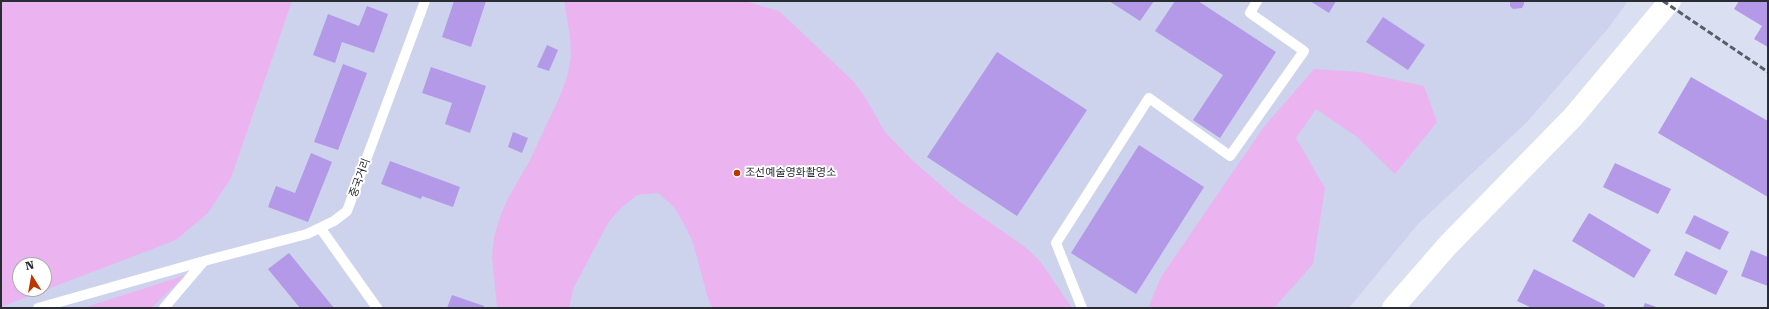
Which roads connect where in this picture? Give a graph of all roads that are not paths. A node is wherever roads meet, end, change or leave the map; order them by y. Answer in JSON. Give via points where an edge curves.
{"nodes":[{"id":1,"x":426,"y":1,"type":"edge"},
{"id":2,"x":1257,"y":1,"type":"edge"},
{"id":3,"x":1670,"y":1,"type":"edge"},
{"id":4,"x":320,"y":229,"type":"junction"},
{"id":5,"x":204,"y":261,"type":"junction"},
{"id":6,"x":38,"y":308,"type":"edge"},
{"id":7,"x":164,"y":308,"type":"edge"},
{"id":8,"x":377,"y":308,"type":"edge"},
{"id":9,"x":1082,"y":308,"type":"edge"},
{"id":10,"x":1392,"y":308,"type":"edge"}],
"edges":[{"from":1,"to":4,"type":"lane","name":"중국거리","via":[[347,210]]},
{"from":2,"to":9,"type":"lane","via":[[1250,13],[1304,51],[1230,156],[1149,98],[1056,243]]},
{"from":3,"to":10,"type":"street","via":[[1573,117],[1448,245]]},
{"from":4,"to":5,"type":"lane","name":"중국거리"},
{"from":4,"to":8,"type":"lane"},
{"from":5,"to":6,"type":"lane","name":"중국거리"},
{"from":5,"to":7,"type":"lane"}]}
